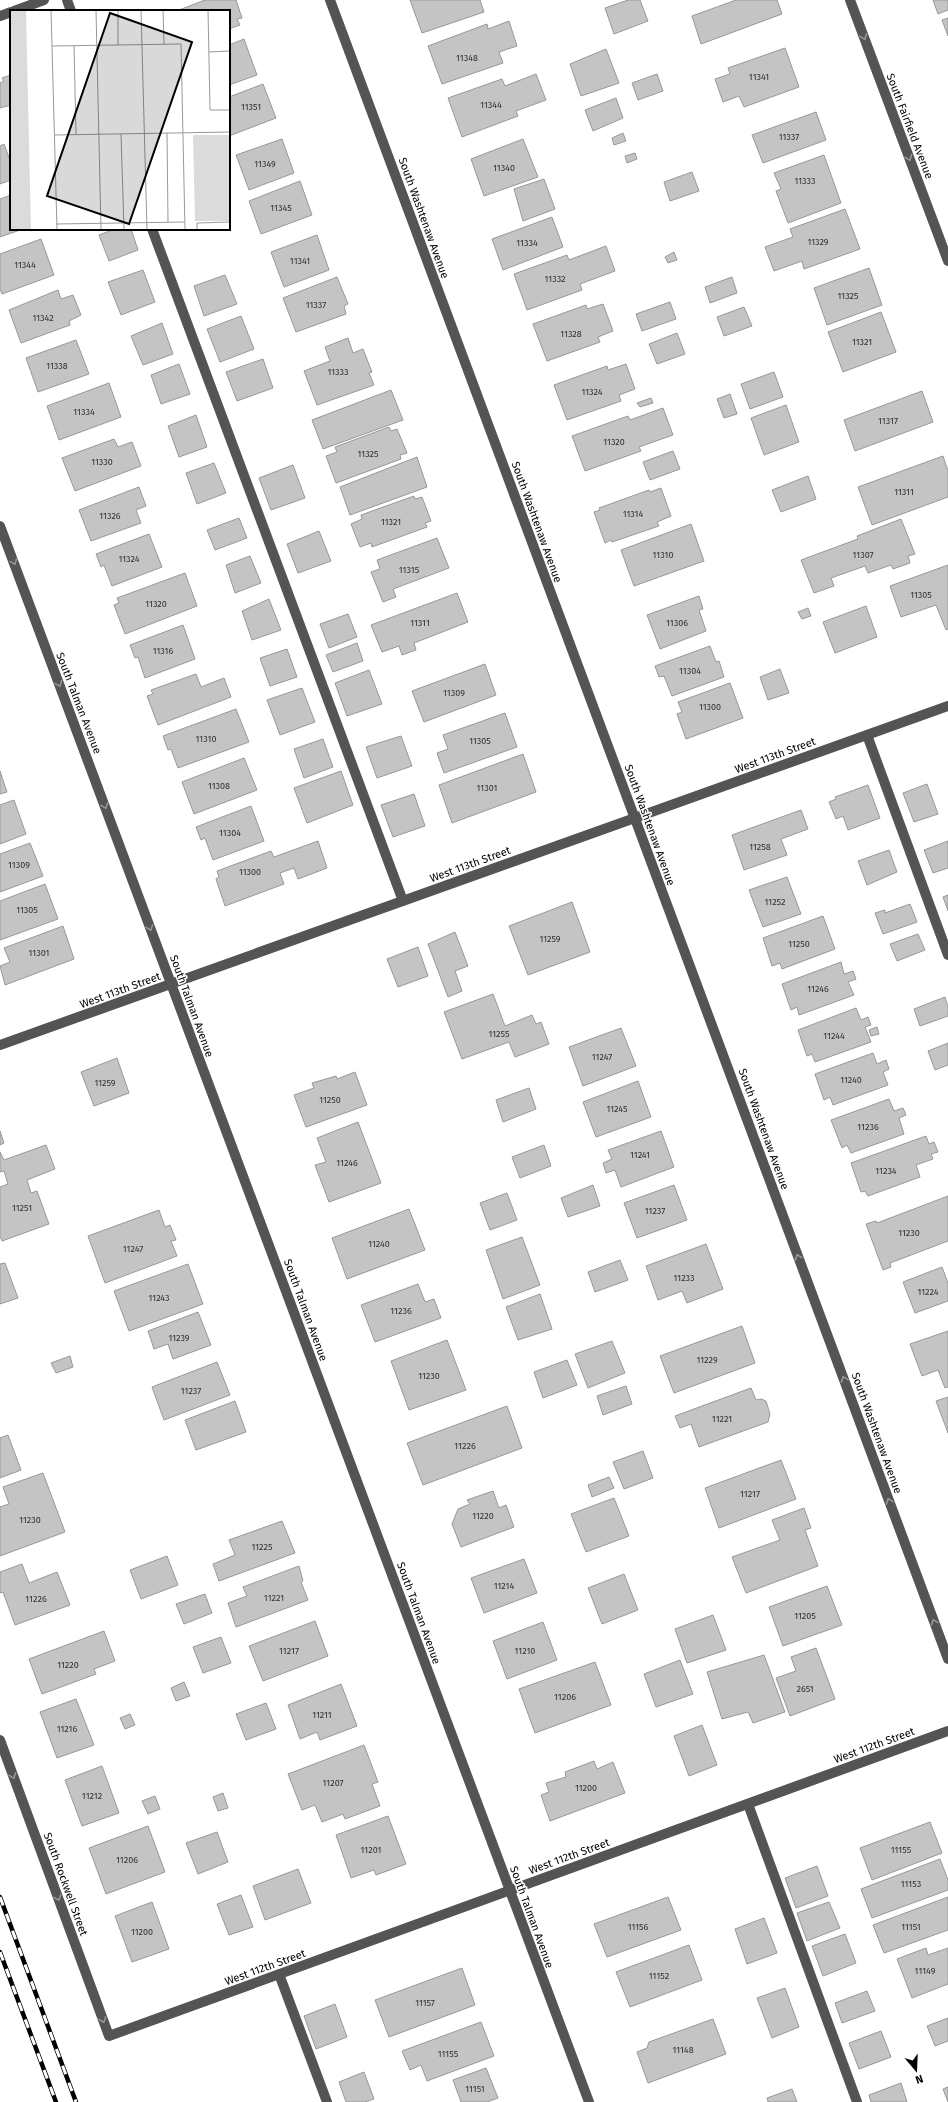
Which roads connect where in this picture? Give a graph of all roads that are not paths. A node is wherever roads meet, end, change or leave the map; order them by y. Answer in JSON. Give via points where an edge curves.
{"nodes":[{"id":1,"x":44,"y":0,"type":"edge"},
{"id":2,"x":67,"y":0,"type":"edge"},
{"id":3,"x":330,"y":0,"type":"edge"},
{"id":4,"x":850,"y":0,"type":"edge"},
{"id":5,"x":17,"y":10,"type":"edge"},
{"id":6,"x":71,"y":10,"type":"edge"},
{"id":7,"x":10,"y":12,"type":"edge"},
{"id":8,"x":0,"y":16,"type":"edge"},
{"id":9,"x":152,"y":230,"type":"edge"},
{"id":10,"x":948,"y":261,"type":"edge"},
{"id":11,"x":0,"y":526,"type":"edge"},
{"id":12,"x":948,"y":706,"type":"edge"},
{"id":13,"x":867,"y":735,"type":"junction"},
{"id":14,"x":635,"y":818,"type":"junction"},
{"id":15,"x":403,"y":901,"type":"junction"},
{"id":16,"x":948,"y":955,"type":"edge"},
{"id":17,"x":171,"y":984,"type":"junction"},
{"id":18,"x":0,"y":1045,"type":"edge"},
{"id":19,"x":948,"y":1659,"type":"edge"},
{"id":20,"x":948,"y":1731,"type":"edge"},
{"id":21,"x":0,"y":1740,"type":"edge"},
{"id":22,"x":748,"y":1804,"type":"junction"},
{"id":23,"x":510,"y":1890,"type":"junction"},
{"id":24,"x":279,"y":1974,"type":"junction"},
{"id":25,"x":109,"y":2036,"type":"joint"},
{"id":26,"x":327,"y":2102,"type":"edge"},
{"id":27,"x":589,"y":2102,"type":"edge"},
{"id":28,"x":857,"y":2102,"type":"edge"}],
"edges":[{"from":1,"to":5,"type":"street"},
{"from":2,"to":6,"type":"street"},
{"from":3,"to":14,"type":"street","name":"South Washtenaw Avenue"},
{"from":4,"to":10,"type":"street","name":"South Fairfield Avenue","one_way":true},
{"from":7,"to":8,"type":"street"},
{"from":9,"to":15,"type":"street"},
{"from":11,"to":17,"type":"street","name":"South Talman Avenue","one_way":true},
{"from":12,"to":13,"type":"street","name":"West 113th Street"},
{"from":13,"to":14,"type":"street","name":"West 113th Street"},
{"from":13,"to":16,"type":"street"},
{"from":14,"to":15,"type":"street","name":"West 113th Street"},
{"from":19,"to":14,"type":"street","name":"South Washtenaw Avenue","one_way":true},
{"from":15,"to":17,"type":"street","name":"West 113th Street"},
{"from":17,"to":18,"type":"street","name":"West 113th Street"},
{"from":17,"to":23,"type":"street","name":"South Talman Avenue"},
{"from":20,"to":22,"type":"street","name":"West 112th Street"},
{"from":21,"to":25,"type":"street","name":"South Rockwell Street","one_way":true},
{"from":22,"to":23,"type":"street","name":"West 112th Street"},
{"from":22,"to":28,"type":"street"},
{"from":23,"to":24,"type":"street","name":"West 112th Street"},
{"from":23,"to":27,"type":"street","name":"South Talman Avenue"},
{"from":24,"to":25,"type":"street","name":"West 112th Street"},
{"from":24,"to":26,"type":"street"}]}
